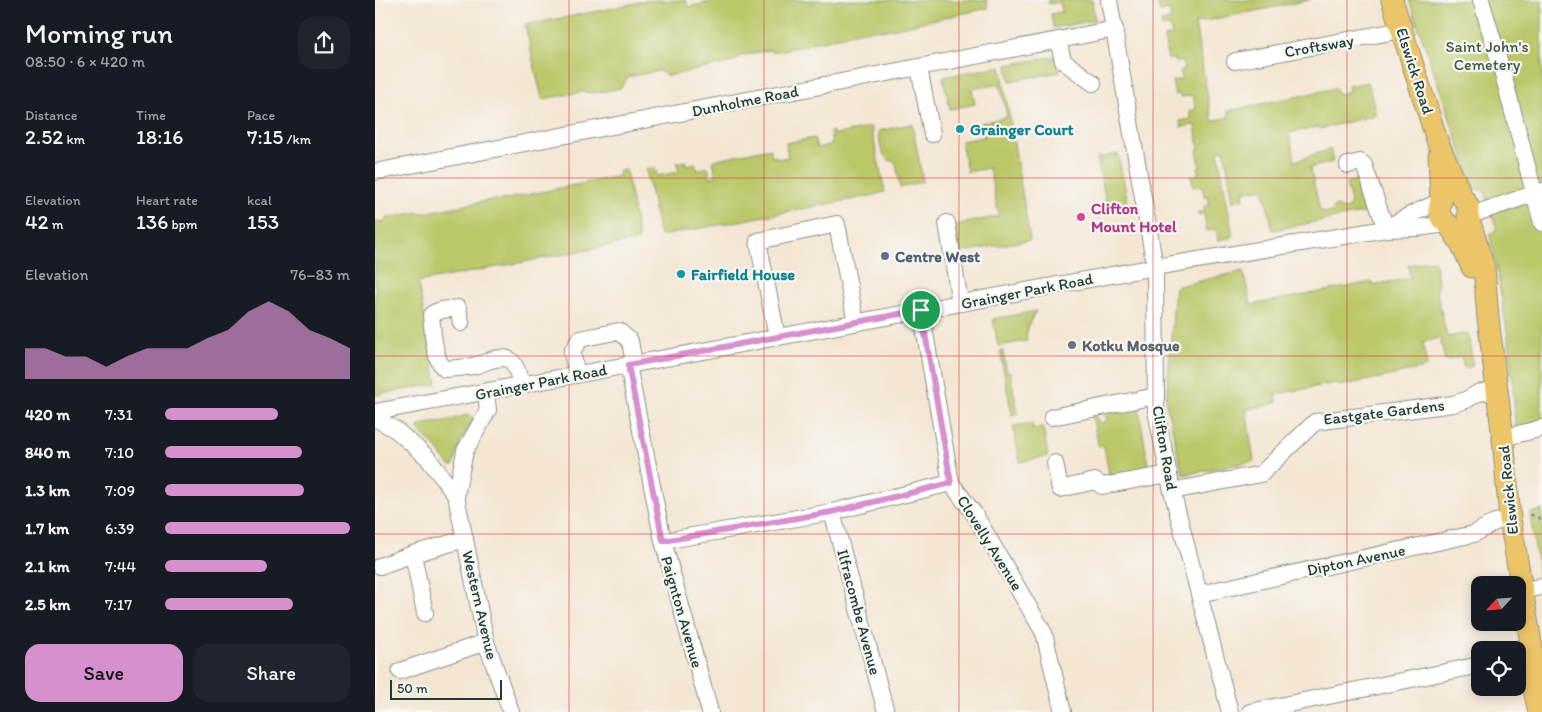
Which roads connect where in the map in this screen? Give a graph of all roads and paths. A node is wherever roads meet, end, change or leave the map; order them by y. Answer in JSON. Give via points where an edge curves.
{"nodes":[{"id":1,"x":1109,"y":0,"type":"edge"},
{"id":2,"x":1392,"y":0,"type":"edge"},
{"id":3,"x":1481,"y":0,"type":"edge"},
{"id":4,"x":1115,"y":30,"type":"junction"},
{"id":5,"x":1402,"y":30,"type":"junction"},
{"id":6,"x":1058,"y":40,"type":"junction"},
{"id":7,"x":1235,"y":61,"type":"dead end"},
{"id":8,"x":919,"y":68,"type":"junction"},
{"id":9,"x":1093,"y":83,"type":"dead end"},
{"id":10,"x":932,"y":134,"type":"dead end"},
{"id":11,"x":1348,"y":165,"type":"dead end"},
{"id":12,"x":375,"y":172,"type":"edge"},
{"id":13,"x":1538,"y":192,"type":"edge"},
{"id":14,"x":1455,"y":210,"type":"junction"},
{"id":15,"x":947,"y":223,"type":"dead end"},
{"id":16,"x":1542,"y":223,"type":"edge"},
{"id":17,"x":1385,"y":229,"type":"junction"},
{"id":18,"x":1155,"y":267,"type":"junction"},
{"id":19,"x":961,"y":303,"type":"junction"},
{"id":20,"x":921,"y":310,"type":"junction"},
{"id":21,"x":856,"y":322,"type":"junction"},
{"id":22,"x":461,"y":323,"type":"dead end"},
{"id":23,"x":777,"y":337,"type":"junction"},
{"id":24,"x":631,"y":364,"type":"junction"},
{"id":25,"x":577,"y":375,"type":"junction"},
{"id":26,"x":521,"y":385,"type":"junction"},
{"id":27,"x":1487,"y":391,"type":"junction"},
{"id":28,"x":486,"y":393,"type":"junction"},
{"id":29,"x":1156,"y":396,"type":"junction"},
{"id":30,"x":375,"y":412,"type":"edge"},
{"id":31,"x":1051,"y":417,"type":"dead end"},
{"id":32,"x":375,"y":418,"type":"edge"},
{"id":33,"x":1542,"y":428,"type":"edge"},
{"id":34,"x":1503,"y":438,"type":"junction"},
{"id":35,"x":1055,"y":463,"type":"dead end"},
{"id":36,"x":1169,"y":474,"type":"junction"},
{"id":37,"x":951,"y":483,"type":"junction"},
{"id":38,"x":1173,"y":491,"type":"junction"},
{"id":39,"x":456,"y":496,"type":"junction"},
{"id":40,"x":832,"y":512,"type":"junction"},
{"id":41,"x":1512,"y":519,"type":"junction"},
{"id":42,"x":1542,"y":521,"type":"edge"},
{"id":43,"x":465,"y":539,"type":"junction"},
{"id":44,"x":663,"y":541,"type":"junction"},
{"id":45,"x":413,"y":554,"type":"junction"},
{"id":46,"x":381,"y":566,"type":"dead end"},
{"id":47,"x":1519,"y":576,"type":"edge"},
{"id":48,"x":1542,"y":586,"type":"edge"},
{"id":49,"x":1526,"y":591,"type":"edge"},
{"id":50,"x":1199,"y":594,"type":"junction"},
{"id":51,"x":425,"y":613,"type":"dead end"},
{"id":52,"x":1525,"y":631,"type":"edge"},
{"id":53,"x":486,"y":642,"type":"junction"},
{"id":54,"x":1528,"y":657,"type":"edge"},
{"id":55,"x":1471,"y":667,"type":"edge"},
{"id":56,"x":400,"y":671,"type":"dead end"},
{"id":57,"x":511,"y":712,"type":"edge"},
{"id":58,"x":710,"y":712,"type":"edge"},
{"id":59,"x":886,"y":712,"type":"edge"},
{"id":60,"x":1063,"y":712,"type":"edge"},
{"id":61,"x":1230,"y":712,"type":"edge"},
{"id":62,"x":1250,"y":712,"type":"edge"},
{"id":63,"x":1539,"y":712,"type":"edge"}],
"edges":[{"from":1,"to":4,"type":"street","name":"Clifton Road"},
{"from":2,"to":5,"type":"main road","name":"Elswick Road"},
{"from":3,"to":13,"type":"street"},
{"from":4,"to":6,"type":"street","name":"Dunholme Road"},
{"from":4,"to":18,"type":"street","name":"Clifton Road"},
{"from":5,"to":7,"type":"street","name":"Croftsway"},
{"from":5,"to":14,"type":"main road","name":"Elswick Road","via":[[1438,143]]},
{"from":6,"to":8,"type":"street","name":"Dunholme Road"},
{"from":6,"to":9,"type":"street","via":[[1063,61]]},
{"from":8,"to":10,"type":"street"},
{"from":8,"to":12,"type":"street","name":"Dunholme Road"},
{"from":11,"to":17,"type":"street","via":[[1360,162],[1364,165]]},
{"from":13,"to":14,"type":"street"},
{"from":13,"to":16,"type":"street"},
{"from":14,"to":17,"type":"street","name":"Grainger Park Road","via":[[1417,228]]},
{"from":14,"to":17,"type":"street","name":"Grainger Park Road","via":[[1412,214]]},
{"from":14,"to":27,"type":"main road","name":"Elswick Road","via":[[1484,268]]},
{"from":15,"to":19,"type":"street"},
{"from":17,"to":18,"type":"street","name":"Grainger Park Road"},
{"from":18,"to":19,"type":"street","name":"Grainger Park Road"},
{"from":18,"to":29,"type":"street","name":"Clifton Road"},
{"from":19,"to":20,"type":"street","name":"Grainger Park Road"},
{"from":20,"to":21,"type":"street","name":"Grainger Park Road"},
{"from":20,"to":37,"type":"street","name":"Clovelly Avenue"},
{"from":21,"to":23,"type":"street","name":"Grainger Park Road"},
{"from":21,"to":23,"type":"street","via":[[837,224],[758,241]]},
{"from":22,"to":26,"type":"street","via":[[458,308],[431,315],[441,366],[445,369],[475,366],[506,358],[517,367]]},
{"from":23,"to":24,"type":"street","name":"Grainger Park Road"},
{"from":24,"to":25,"type":"street","name":"Grainger Park Road"},
{"from":24,"to":25,"type":"street","name":"Paignton Avenue","via":[[630,342],[619,331],[580,339],[573,352]]},
{"from":24,"to":44,"type":"street","name":"Paignton Avenue"},
{"from":25,"to":26,"type":"street","name":"Grainger Park Road"},
{"from":26,"to":28,"type":"street","name":"Grainger Park Road"},
{"from":27,"to":34,"type":"main road","name":"Elswick Road"},
{"from":27,"to":38,"type":"street","name":"Eastgate Gardens","via":[[1453,404],[1315,422],[1261,474]]},
{"from":28,"to":30,"type":"street","name":"Grainger Park Road"},
{"from":28,"to":39,"type":"street","name":"Western Avenue","via":[[488,410],[465,451]]},
{"from":29,"to":31,"type":"street"},
{"from":29,"to":36,"type":"street","name":"Clifton Road"},
{"from":32,"to":39,"type":"street","name":"Western Avenue","via":[[397,430],[427,457]]},
{"from":33,"to":34,"type":"street"},
{"from":34,"to":41,"type":"main road","name":"Elswick Road"},
{"from":35,"to":36,"type":"street","via":[[1060,489],[1095,482],[1103,486]]},
{"from":36,"to":38,"type":"street","name":"Clifton Road"},
{"from":37,"to":40,"type":"street"},
{"from":37,"to":60,"type":"street","name":"Clovelly Avenue","via":[[975,515],[1045,633]]},
{"from":38,"to":50,"type":"street","name":"Clifton Road"},
{"from":39,"to":43,"type":"street","name":"Western Avenue"},
{"from":40,"to":44,"type":"street"},
{"from":40,"to":59,"type":"street","name":"Ilfracombe Avenue"},
{"from":41,"to":42,"type":"path","via":[[1535,514]]},
{"from":41,"to":47,"type":"main road","name":"Elswick Road"},
{"from":41,"to":50,"type":"street","name":"Dipton Avenue","via":[[1474,534]]},
{"from":43,"to":45,"type":"street"},
{"from":43,"to":53,"type":"street","name":"Western Avenue"},
{"from":44,"to":58,"type":"street","name":"Paignton Avenue"},
{"from":45,"to":46,"type":"street"},
{"from":45,"to":51,"type":"street"},
{"from":48,"to":49,"type":"street"},
{"from":50,"to":61,"type":"street","name":"Clifton Road"},
{"from":52,"to":54,"type":"main road","name":"Elswick Road"},
{"from":53,"to":56,"type":"street"},
{"from":53,"to":57,"type":"street","name":"Western Avenue"},
{"from":54,"to":63,"type":"main road","name":"Elswick Road"},
{"from":55,"to":62,"type":"street"}]}
